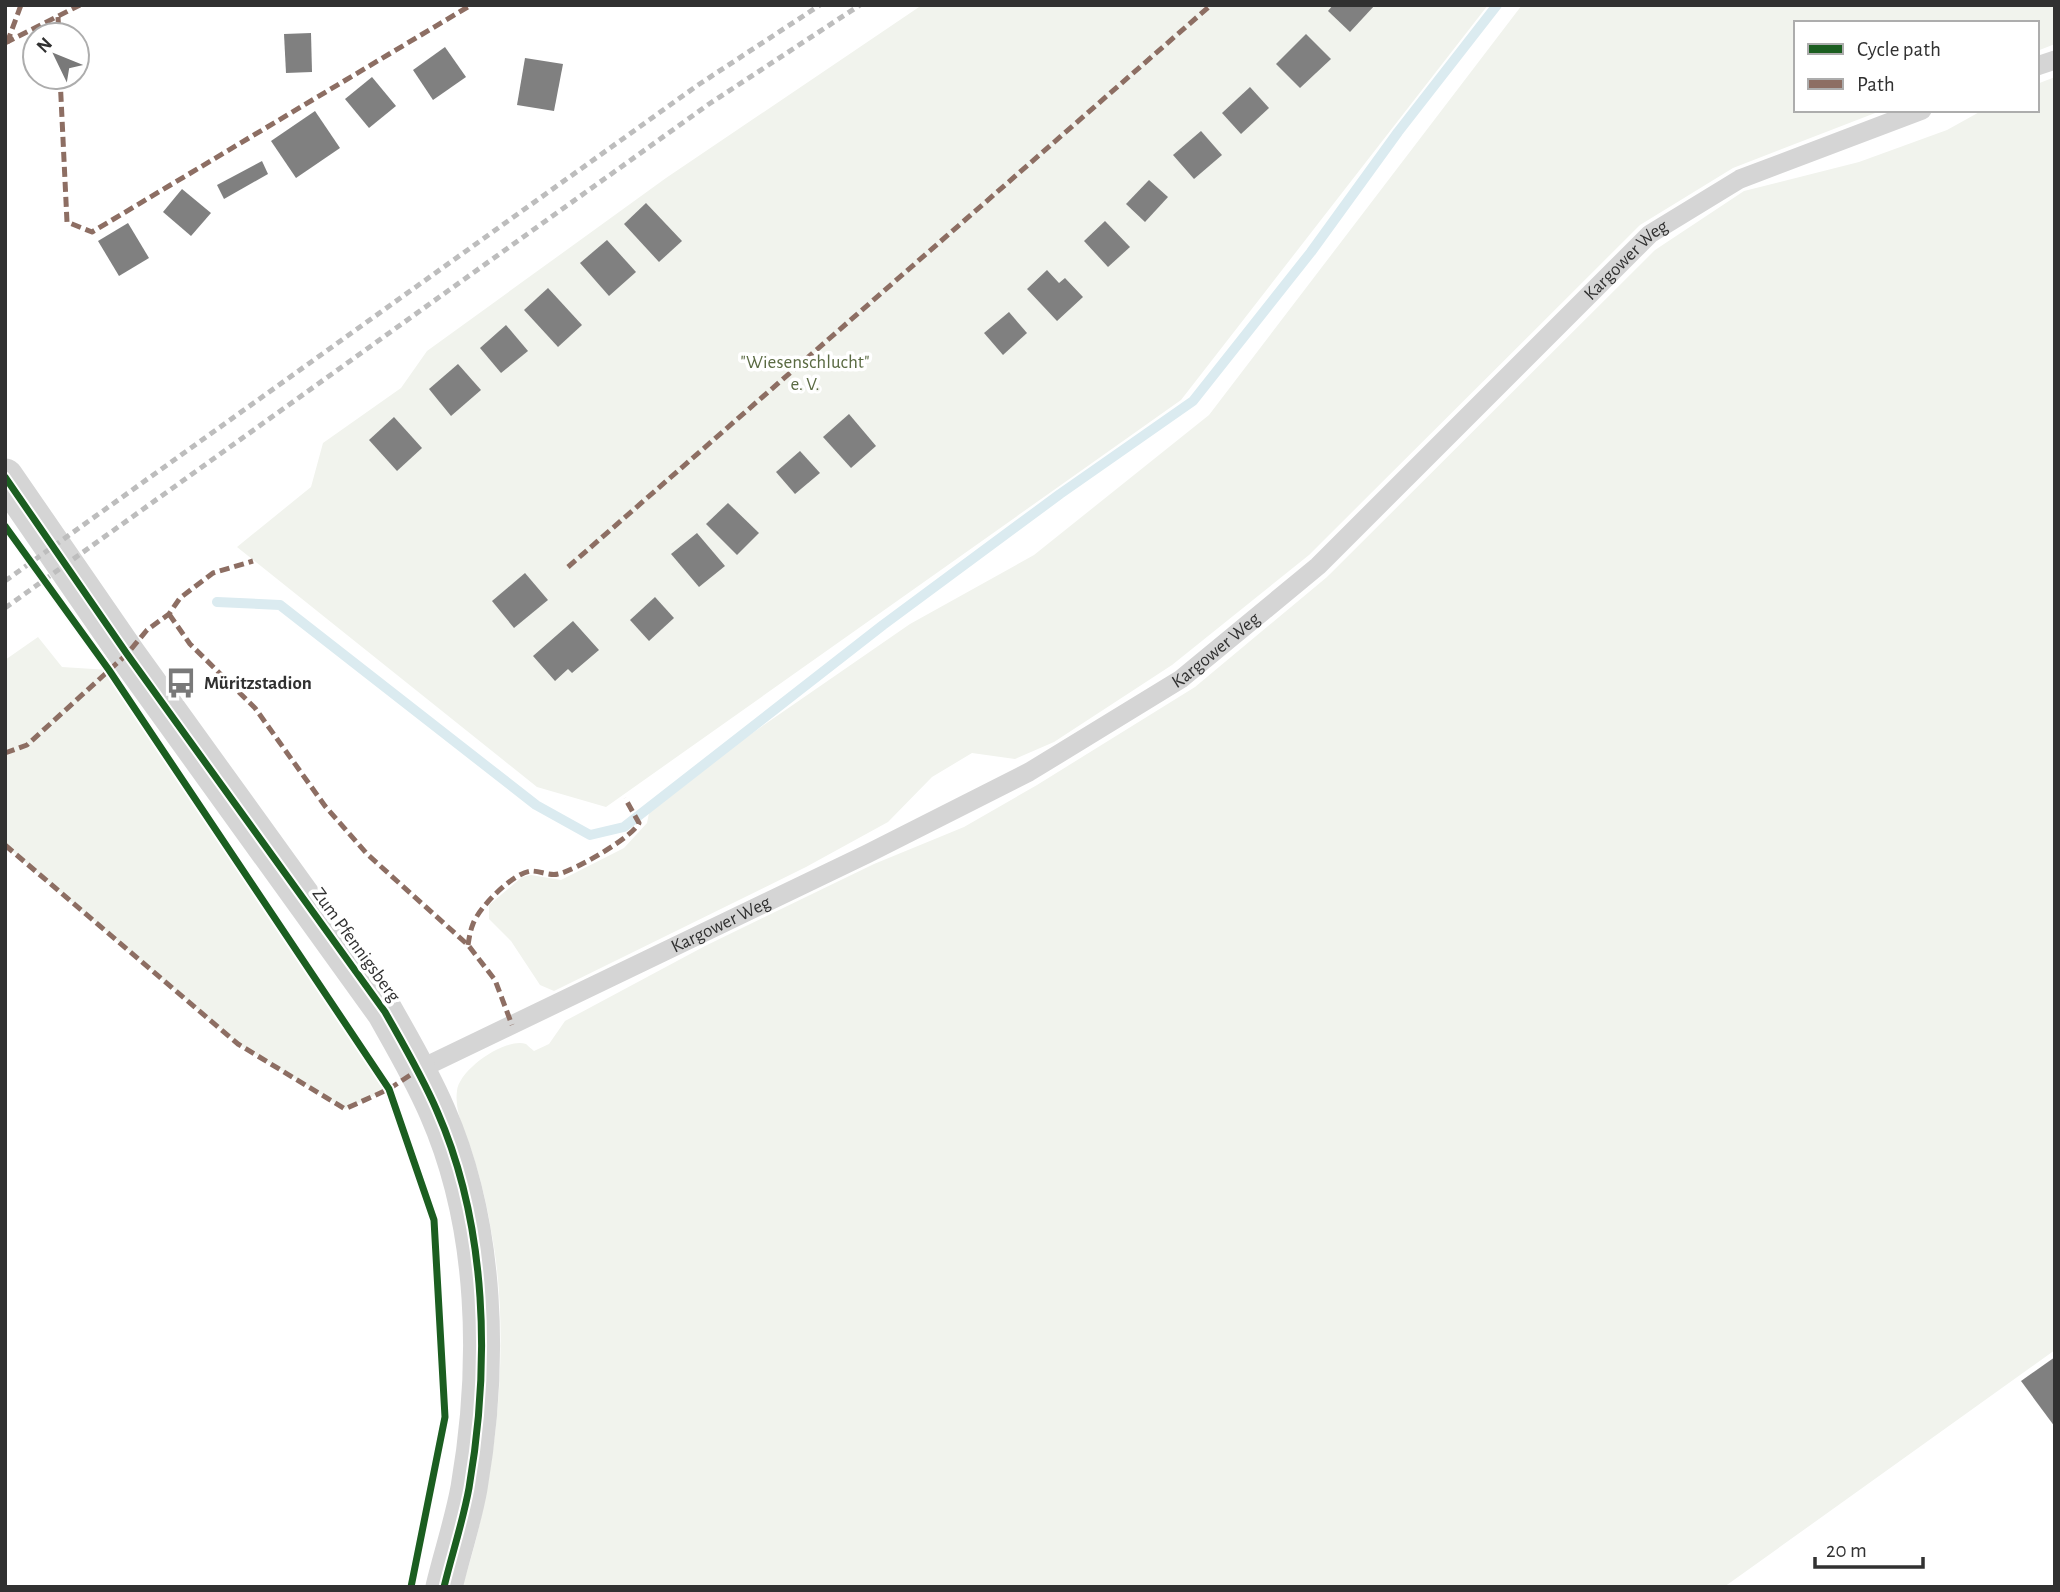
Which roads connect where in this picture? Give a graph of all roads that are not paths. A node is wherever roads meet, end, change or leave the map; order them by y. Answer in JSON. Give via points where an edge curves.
{"nodes":[{"id":1,"x":1917,"y":112,"type":"edge"},
{"id":2,"x":5,"y":477,"type":"edge"},
{"id":3,"x":418,"y":1070,"type":"junction"},
{"id":4,"x":444,"y":1587,"type":"edge"}],
"edges":[{"from":1,"to":3,"type":"lane","name":"Kargower Weg","via":[[1740,179],[1650,234],[1318,566],[1181,678],[1029,772]]},
{"from":2,"to":3,"type":"street","name":"Zum Pfennigsberg","via":[[385,1012]]},
{"from":3,"to":4,"type":"street","name":"Zum Pfennigsberg","via":[[455,1160],[473,1237],[481,1309],[480,1414],[468,1491]]}]}
